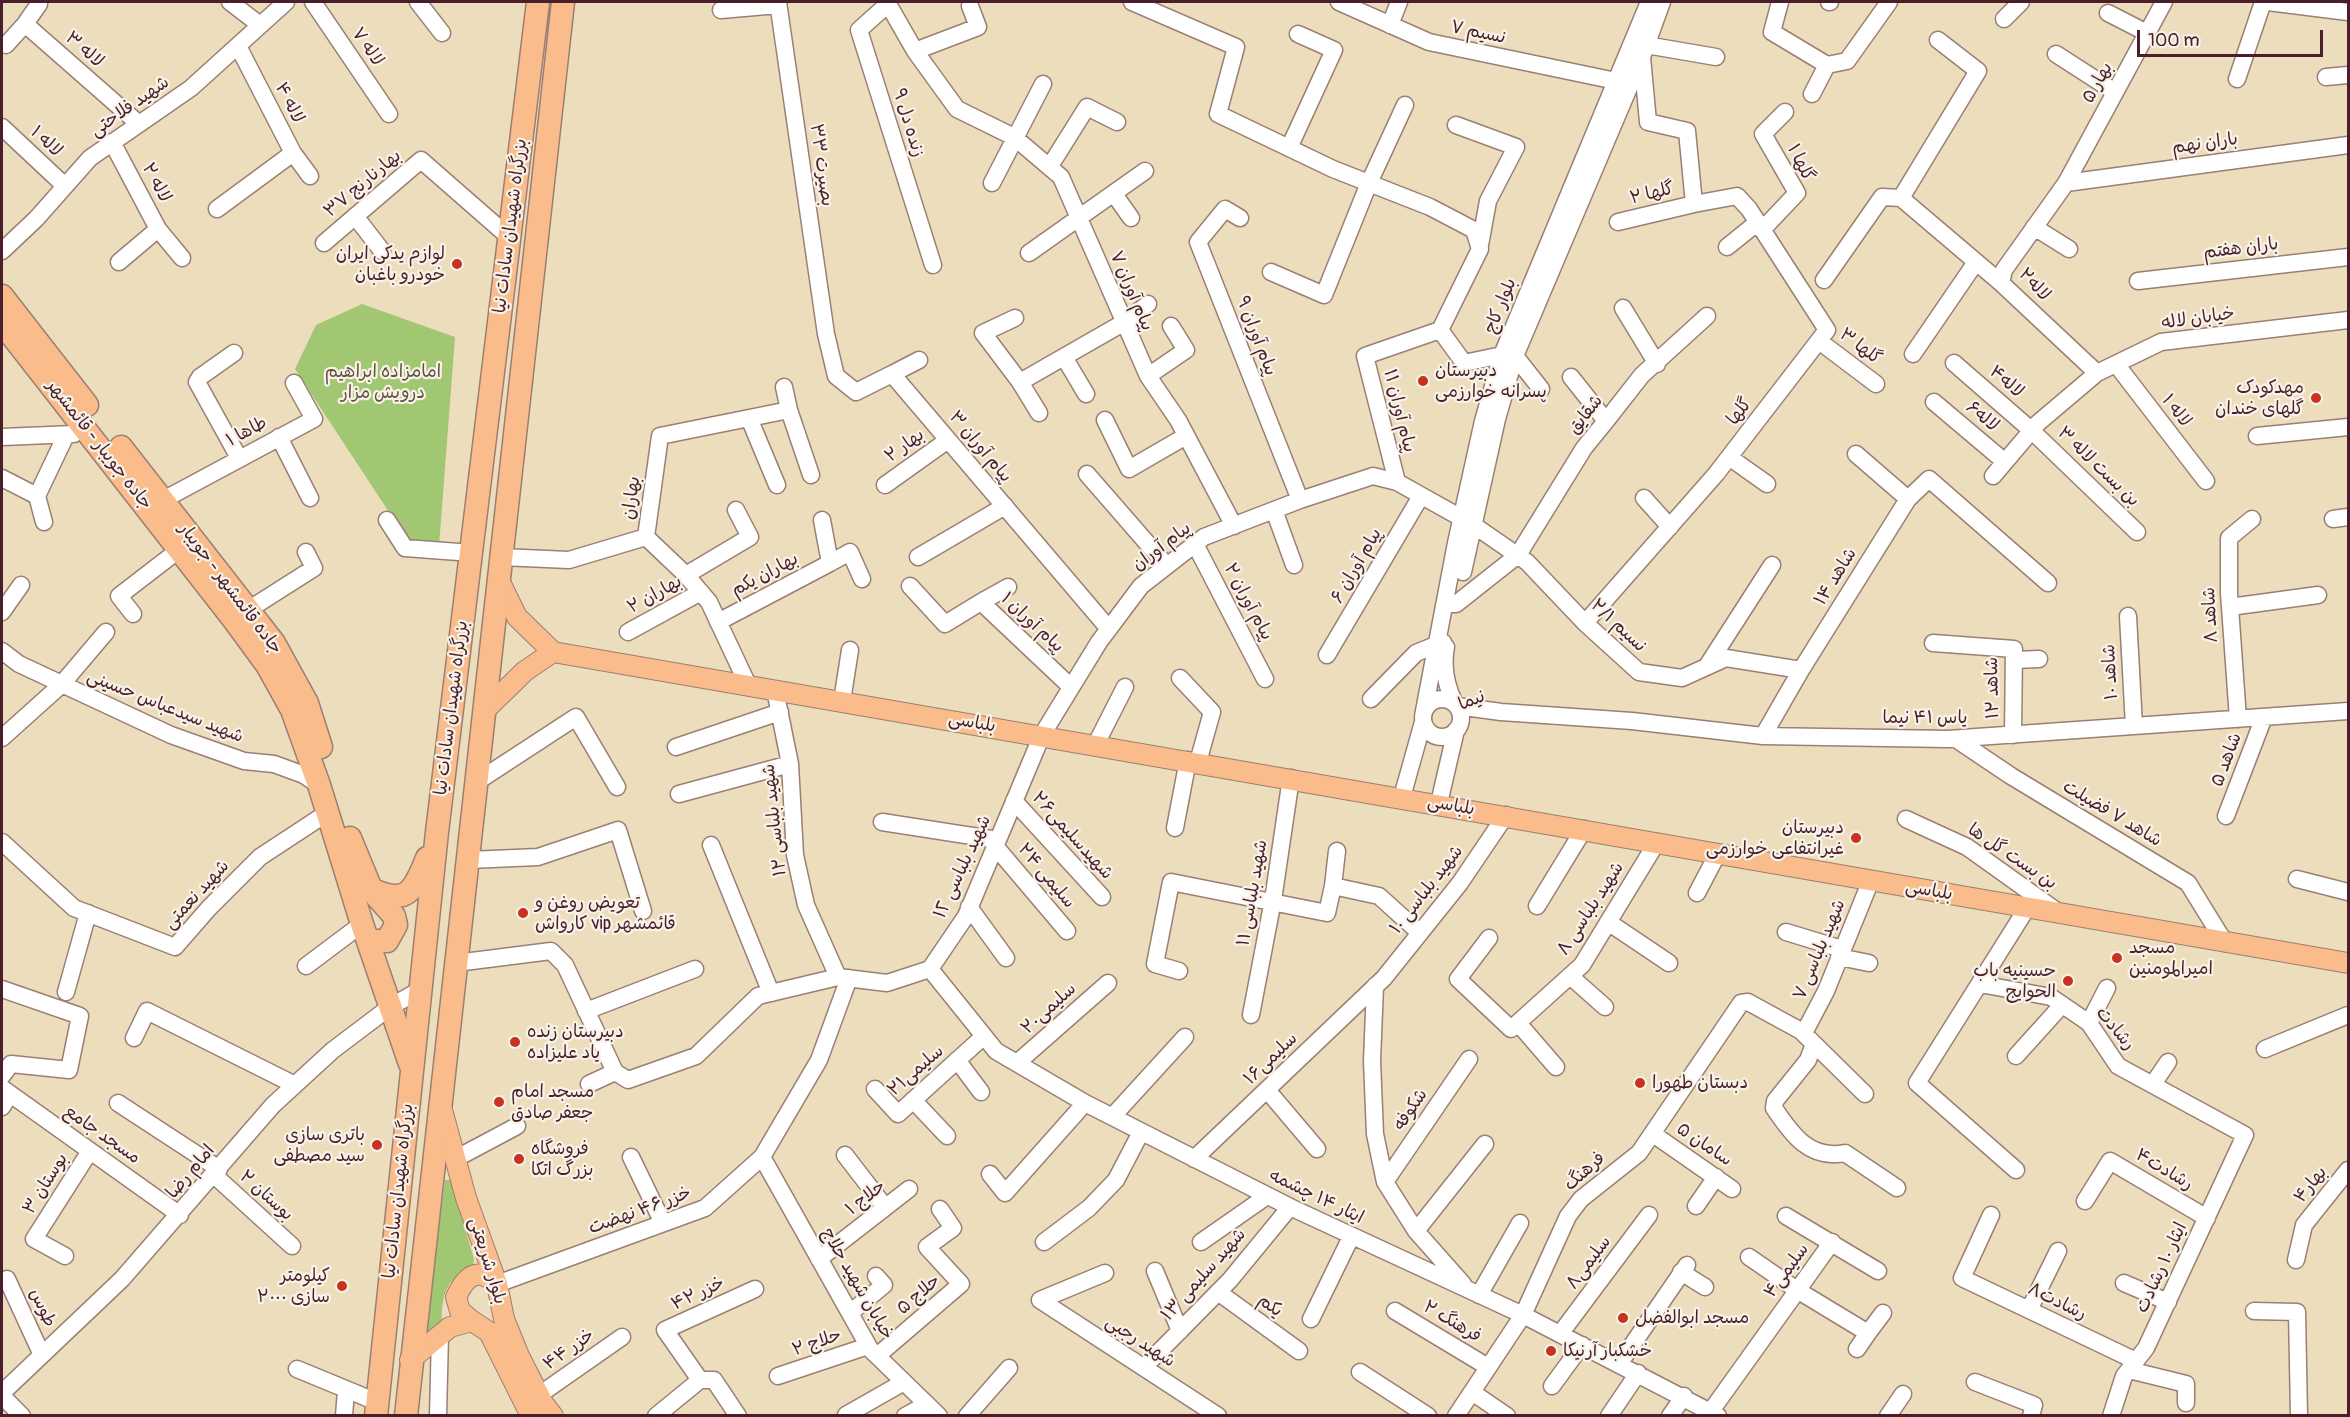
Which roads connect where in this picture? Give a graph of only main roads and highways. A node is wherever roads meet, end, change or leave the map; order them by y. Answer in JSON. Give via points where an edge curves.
{"nodes":[{"id":1,"x":538,"y":2,"type":"edge"},
{"id":2,"x":563,"y":2,"type":"edge"},
{"id":3,"x":2,"y":296,"type":"edge"},
{"id":4,"x":2,"y":323,"type":"edge"},
{"id":5,"x":499,"y":580,"type":"junction"},
{"id":6,"x":553,"y":652,"type":"junction"},
{"id":7,"x":486,"y":709,"type":"junction"},
{"id":8,"x":437,"y":832,"type":"junction"},
{"id":9,"x":370,"y":889,"type":"junction"},
{"id":10,"x":365,"y":933,"type":"junction"},
{"id":11,"x":2349,"y":963,"type":"edge"},
{"id":12,"x":412,"y":1068,"type":"junction"},
{"id":13,"x":439,"y":1099,"type":"junction"},
{"id":14,"x":497,"y":1284,"type":"junction"},
{"id":15,"x":472,"y":1321,"type":"junction"},
{"id":16,"x":410,"y":1360,"type":"junction"},
{"id":17,"x":376,"y":1409,"type":"edge"},
{"id":18,"x":406,"y":1416,"type":"edge"},
{"id":19,"x":531,"y":1416,"type":"edge"},
{"id":20,"x":553,"y":1416,"type":"edge"}],
"edges":[{"from":1,"to":8,"type":"highway","name":"بزرگراه شهیدان سادات نیا"},
{"from":2,"to":5,"type":"highway","name":"بزرگراه شهیدان سادات نیا"},
{"from":3,"to":9,"type":"highway","name":"جاده قائمشهر - جویبار","via":[[274,643],[307,703],[355,856]]},
{"from":4,"to":10,"type":"highway","name":"جاده جویبار - قائمشهر","via":[[267,665],[292,710],[320,785]]},
{"from":5,"to":6,"type":"main road","via":[[517,617]]},
{"from":5,"to":7,"type":"highway","name":"بزرگراه شهیدان سادات نیا"},
{"from":6,"to":7,"type":"main road","via":[[525,671]]},
{"from":6,"to":11,"type":"main road","name":"بلباسی"},
{"from":7,"to":13,"type":"highway","name":"بزرگراه شهیدان سادات نیا"},
{"from":8,"to":9,"type":"highway","via":[[416,885],[404,896],[388,897]]},
{"from":8,"to":12,"type":"highway","name":"بزرگراه شهیدان سادات نیا"},
{"from":9,"to":10,"type":"highway","name":"جاده قائمشهر - جویبار","via":[[394,916],[396,925],[387,941]]},
{"from":10,"to":12,"type":"highway","name":"جاده جویبار - قائمشهر"},
{"from":12,"to":17,"type":"highway","name":"بزرگراه شهیدان سادات نیا"},
{"from":13,"to":14,"type":"main road","name":"بلوار شریعتی","via":[[466,1198]]},
{"from":13,"to":16,"type":"highway","name":"بزرگراه شهیدان سادات نیا"},
{"from":14,"to":15,"type":"main road","via":[[487,1275],[475,1274],[464,1282],[456,1297],[460,1311]]},
{"from":14,"to":20,"type":"main road","name":"بلوار شریعتی","via":[[504,1319],[519,1356]]},
{"from":15,"to":16,"type":"main road","name":"بلوار شریعتی","via":[[450,1327]]},
{"from":15,"to":19,"type":"main road","name":"بلوار شریعتی","via":[[489,1332]]},
{"from":16,"to":18,"type":"highway","name":"بزرگراه شهیدان سادات نیا"}]}
